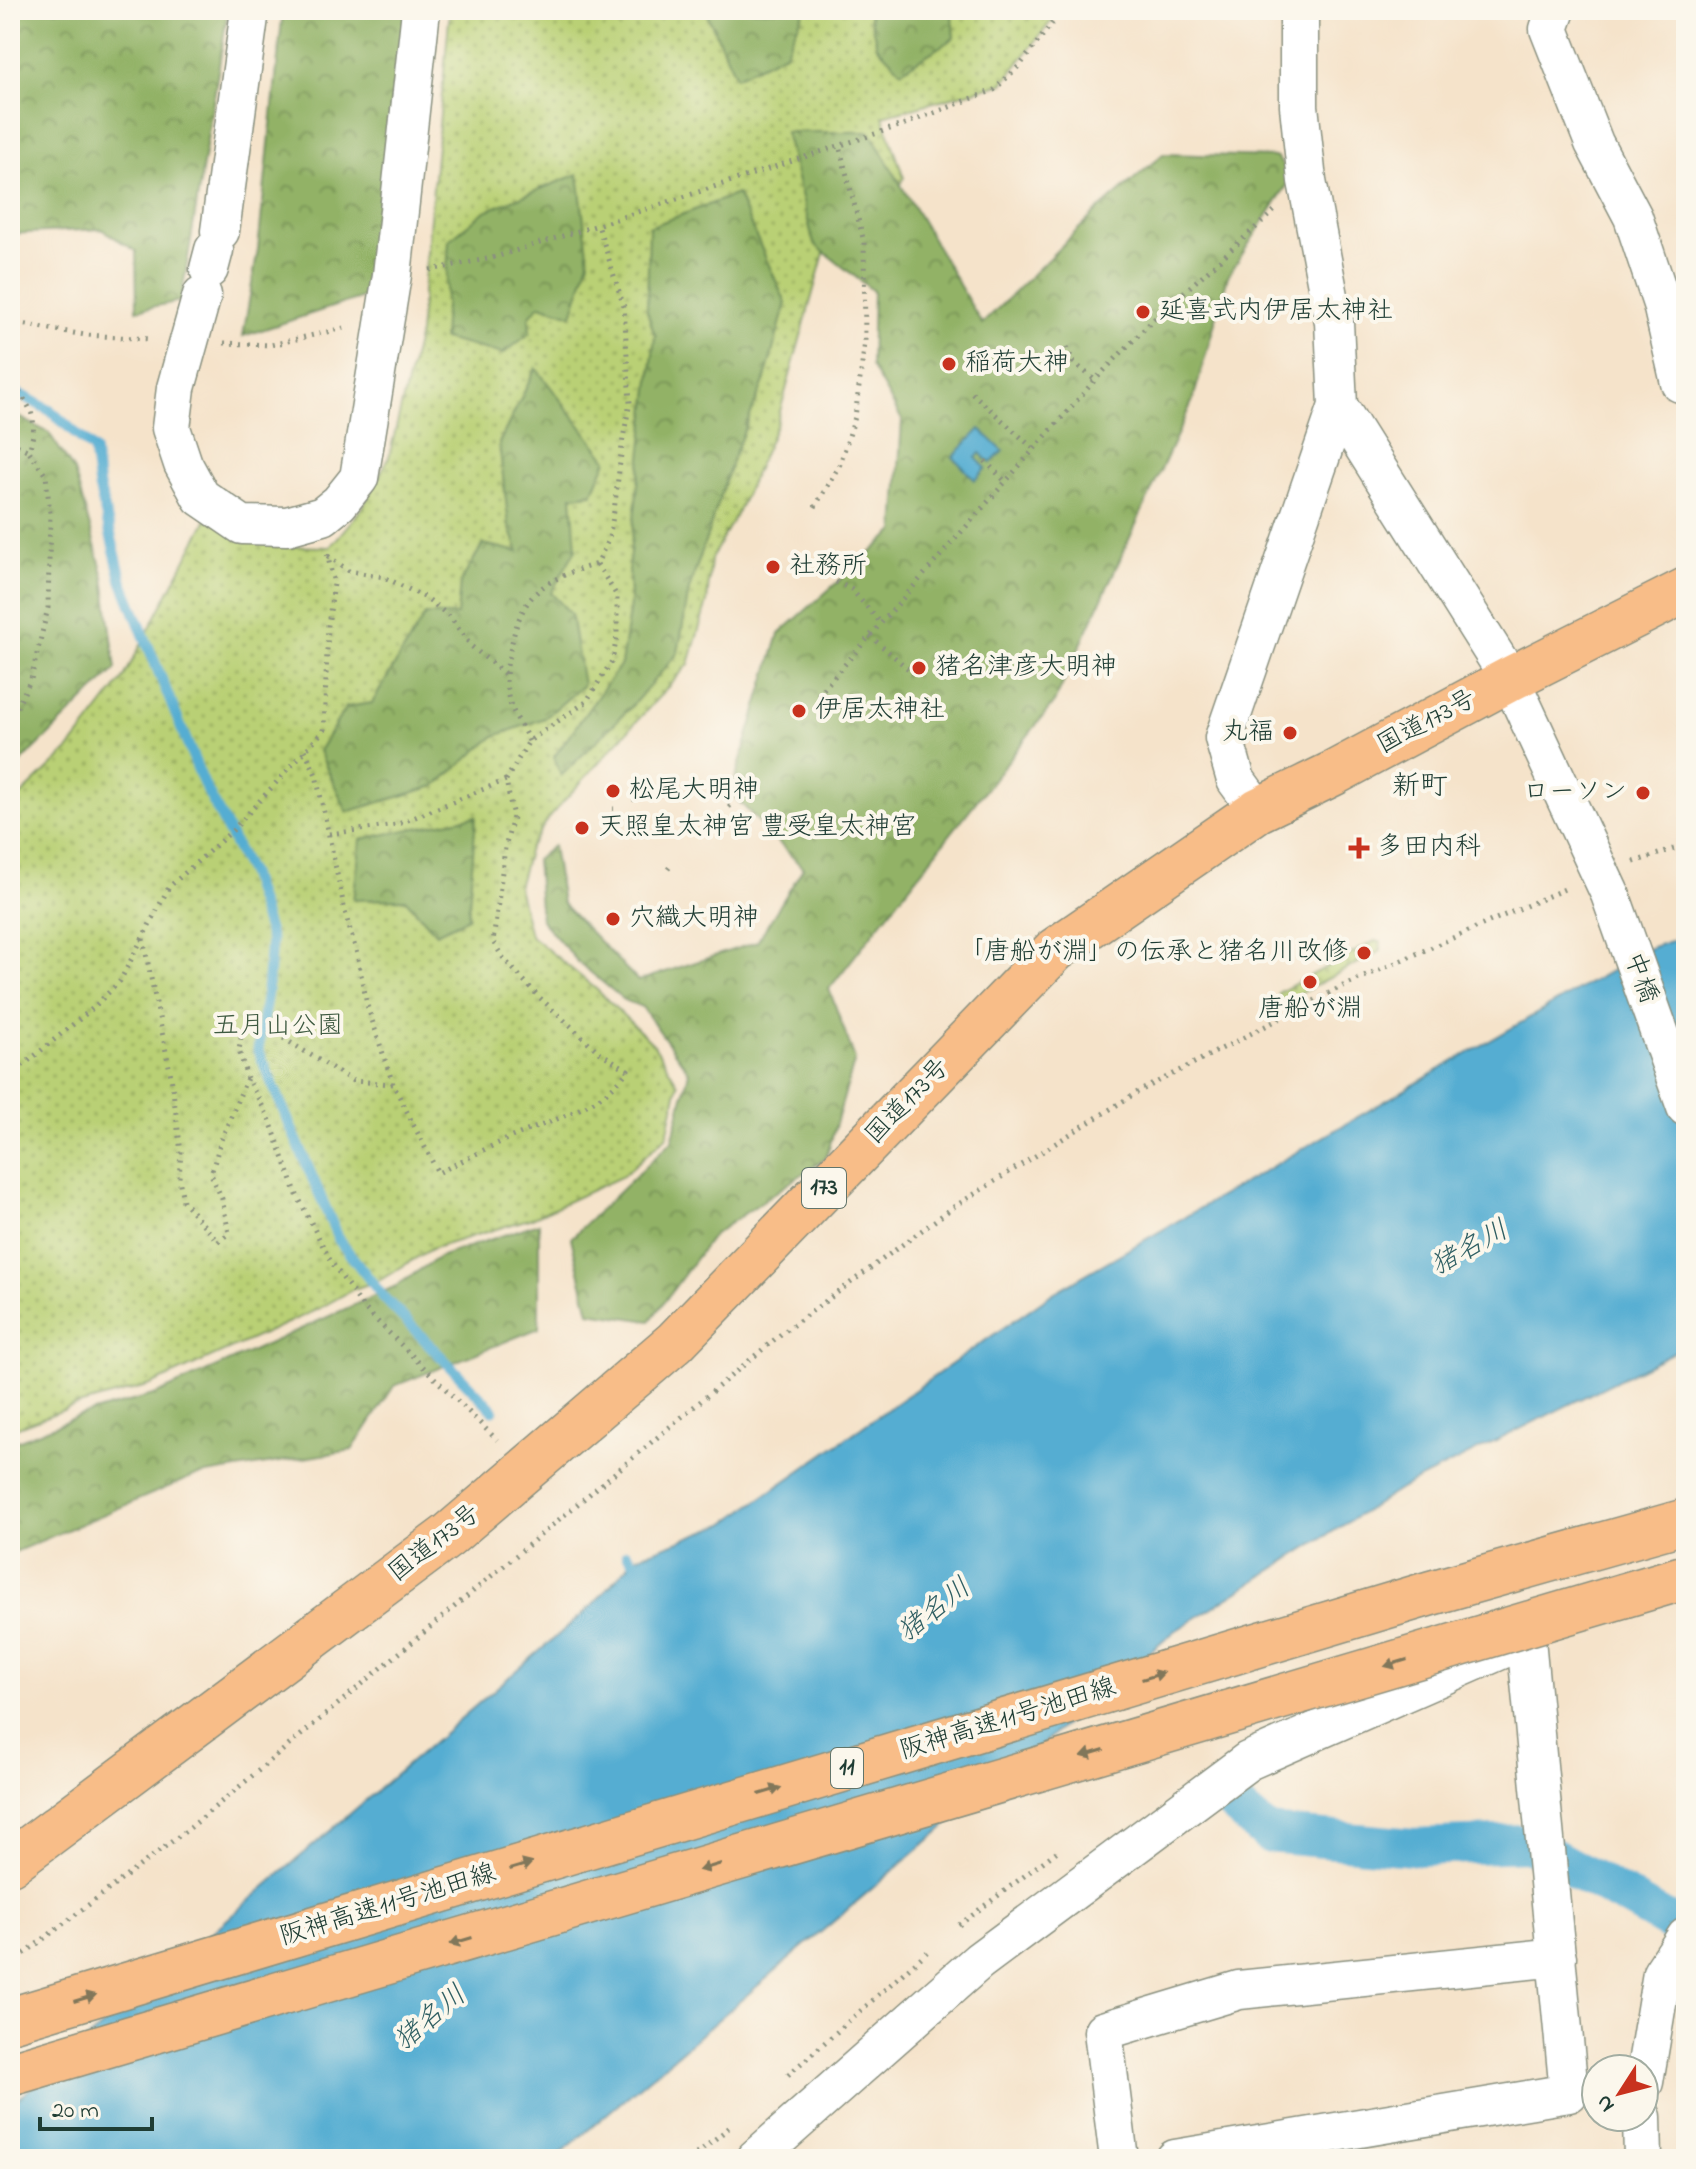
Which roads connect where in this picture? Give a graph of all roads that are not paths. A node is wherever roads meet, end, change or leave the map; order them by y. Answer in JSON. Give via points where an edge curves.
{"nodes":[{"id":1,"x":250,"y":10,"type":"edge"},
{"id":2,"x":421,"y":10,"type":"edge"},
{"id":3,"x":1299,"y":10,"type":"edge"},
{"id":4,"x":1556,"y":10,"type":"edge"},
{"id":5,"x":1674,"y":300,"type":"edge"},
{"id":6,"x":1680,"y":383,"type":"dead end"},
{"id":7,"x":1338,"y":406,"type":"junction"},
{"id":8,"x":1686,"y":590,"type":"edge"},
{"id":9,"x":1510,"y":679,"type":"junction"},
{"id":10,"x":1258,"y":810,"type":"junction"},
{"id":11,"x":1686,"y":1107,"type":"edge"},
{"id":12,"x":1686,"y":1521,"type":"edge"},
{"id":13,"x":1686,"y":1577,"type":"edge"},
{"id":14,"x":1686,"y":1588,"type":"edge"},
{"id":15,"x":1526,"y":1639,"type":"junction"},
{"id":16,"x":10,"y":1863,"type":"edge"},
{"id":17,"x":1686,"y":1937,"type":"edge"},
{"id":18,"x":1557,"y":1957,"type":"junction"},
{"id":19,"x":10,"y":2020,"type":"edge"},
{"id":20,"x":1649,"y":2053,"type":"edge"},
{"id":21,"x":10,"y":2074,"type":"edge"},
{"id":22,"x":1642,"y":2133,"type":"edge"},
{"id":23,"x":755,"y":2159,"type":"edge"},
{"id":24,"x":1119,"y":2159,"type":"edge"},
{"id":25,"x":1175,"y":2159,"type":"edge"},
{"id":26,"x":1643,"y":2159,"type":"edge"}],
"edges":[{"from":1,"to":2,"type":"street","via":[[211,261],[176,388],[171,428],[201,497],[242,525],[287,526],[323,516],[359,478],[392,275]]},
{"from":3,"to":7,"type":"street","via":[[1299,106],[1307,181],[1334,322]]},
{"from":4,"to":5,"type":"street","via":[[1549,29],[1594,143]]},
{"from":5,"to":6,"type":"street"},
{"from":7,"to":9,"type":"street","name":"中橋"},
{"from":7,"to":10,"type":"street","via":[[1224,738],[1236,780]]},
{"from":8,"to":9,"type":"highway","name":"国道173号","number":"173"},
{"from":9,"to":10,"type":"highway","name":"国道173号","number":"173"},
{"from":9,"to":11,"type":"street","name":"中橋","via":[[1605,883]]},
{"from":10,"to":16,"type":"highway","name":"国道173号","number":"173","via":[[1055,950],[675,1342],[448,1536]]},
{"from":19,"to":12,"type":"highway","name":"阪神高速11号池田線","number":"11","one_way":true,"bridge":true,"via":[[1416,1597]]},
{"from":13,"to":21,"type":"highway","name":"阪神高速11号池田線","number":"11","one_way":true,"bridge":true},
{"from":14,"to":15,"type":"street"},
{"from":15,"to":18,"type":"street"},
{"from":15,"to":23,"type":"street","via":[[1248,1761],[979,1961]]},
{"from":17,"to":20,"type":"street","via":[[1662,1973]]},
{"from":18,"to":24,"type":"street","via":[[1239,1990],[1103,2031]]},
{"from":18,"to":25,"type":"street","via":[[1569,2093]]},
{"from":22,"to":26,"type":"street"}]}
